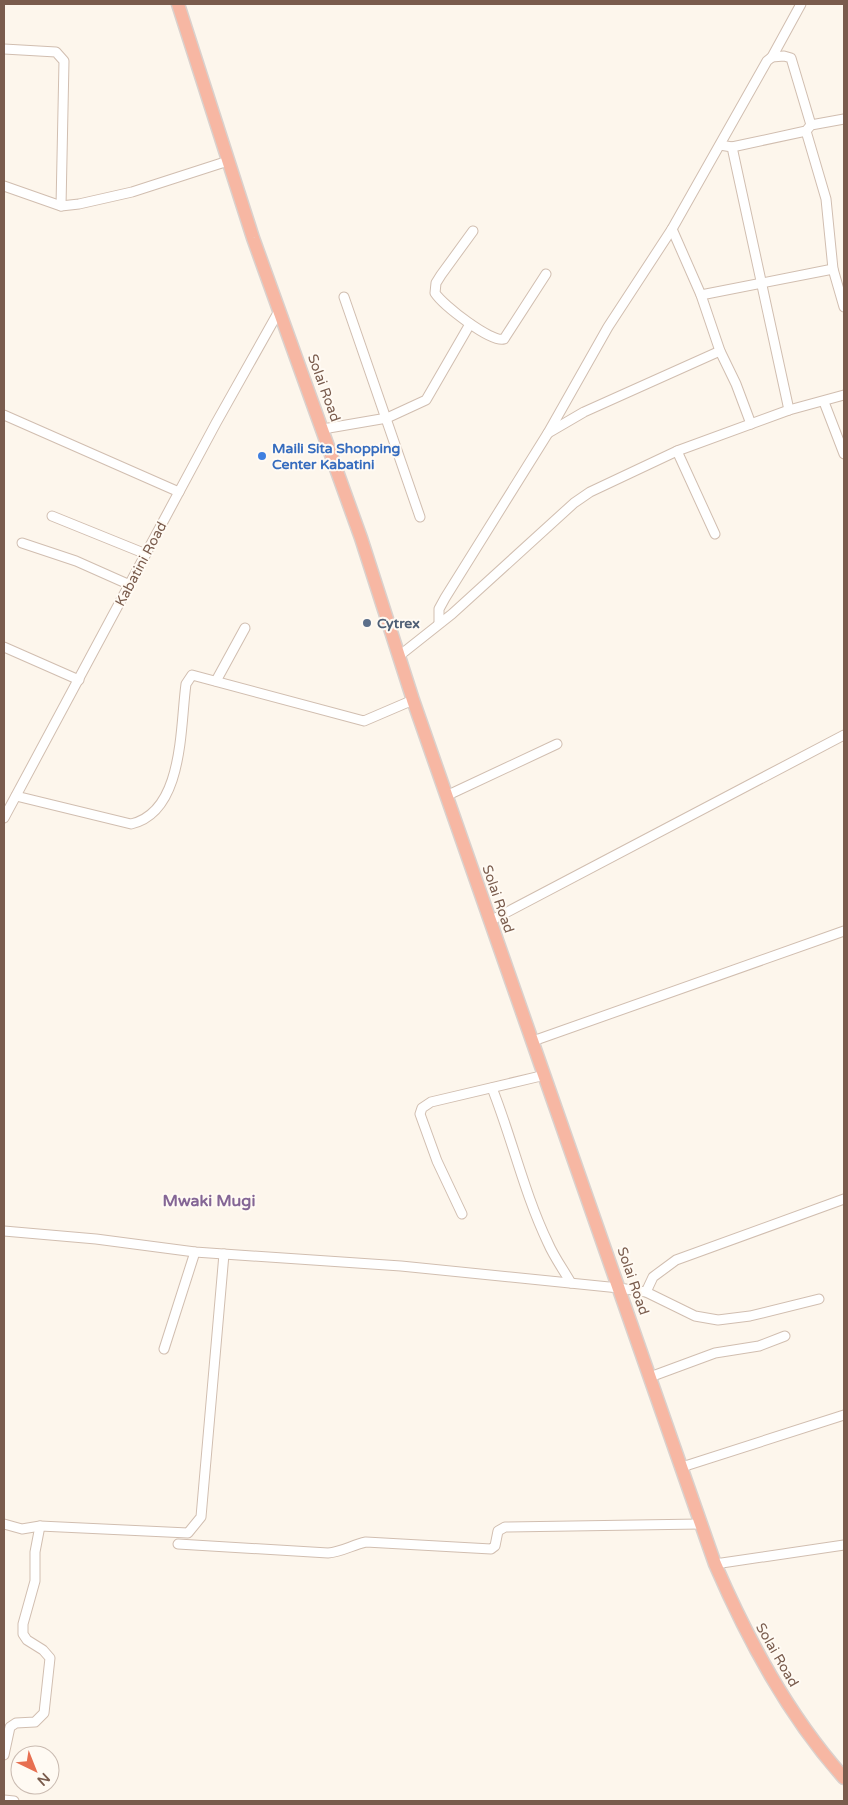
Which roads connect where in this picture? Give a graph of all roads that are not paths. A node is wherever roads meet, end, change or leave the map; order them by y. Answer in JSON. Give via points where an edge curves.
{"nodes":[{"id":1,"x":178,"y":4,"type":"edge"},
{"id":2,"x":801,"y":4,"type":"edge"},
{"id":3,"x":4,"y":49,"type":"edge"},
{"id":4,"x":772,"y":57,"type":"junction"},
{"id":5,"x":844,"y":119,"type":"edge"},
{"id":6,"x":808,"y":128,"type":"junction"},
{"id":7,"x":720,"y":145,"type":"junction"},
{"id":8,"x":732,"y":146,"type":"junction"},
{"id":9,"x":228,"y":161,"type":"junction"},
{"id":10,"x":4,"y":186,"type":"edge"},
{"id":11,"x":61,"y":206,"type":"junction"},
{"id":12,"x":672,"y":229,"type":"junction"},
{"id":13,"x":472,"y":230,"type":"dead end"},
{"id":14,"x":833,"y":269,"type":"junction"},
{"id":15,"x":546,"y":274,"type":"dead end"},
{"id":16,"x":762,"y":281,"type":"junction"},
{"id":17,"x":701,"y":294,"type":"junction"},
{"id":18,"x":344,"y":297,"type":"dead end"},
{"id":19,"x":844,"y":307,"type":"edge"},
{"id":20,"x":279,"y":311,"type":"junction"},
{"id":21,"x":470,"y":324,"type":"junction"},
{"id":22,"x":720,"y":351,"type":"junction"},
{"id":23,"x":844,"y":395,"type":"edge"},
{"id":24,"x":824,"y":402,"type":"junction"},
{"id":25,"x":789,"y":410,"type":"junction"},
{"id":26,"x":4,"y":415,"type":"edge"},
{"id":27,"x":387,"y":418,"type":"junction"},
{"id":28,"x":751,"y":424,"type":"junction"},
{"id":29,"x":323,"y":430,"type":"junction"},
{"id":30,"x":548,"y":433,"type":"junction"},
{"id":31,"x":677,"y":451,"type":"junction"},
{"id":32,"x":844,"y":454,"type":"edge"},
{"id":33,"x":180,"y":492,"type":"junction"},
{"id":34,"x":52,"y":516,"type":"dead end"},
{"id":35,"x":420,"y":518,"type":"dead end"},
{"id":36,"x":714,"y":534,"type":"dead end"},
{"id":37,"x":22,"y":543,"type":"dead end"},
{"id":38,"x":146,"y":554,"type":"junction"},
{"id":39,"x":130,"y":585,"type":"junction"},
{"id":40,"x":439,"y":623,"type":"junction"},
{"id":41,"x":245,"y":628,"type":"dead end"},
{"id":42,"x":4,"y":647,"type":"edge"},
{"id":43,"x":399,"y":656,"type":"junction"},
{"id":44,"x":79,"y":680,"type":"junction"},
{"id":45,"x":216,"y":680,"type":"junction"},
{"id":46,"x":413,"y":700,"type":"junction"},
{"id":47,"x":844,"y":735,"type":"edge"},
{"id":48,"x":557,"y":744,"type":"dead end"},
{"id":49,"x":16,"y":796,"type":"junction"},
{"id":50,"x":446,"y":796,"type":"junction"},
{"id":51,"x":4,"y":818,"type":"edge"},
{"id":52,"x":490,"y":921,"type":"junction"},
{"id":53,"x":844,"y":932,"type":"edge"},
{"id":54,"x":533,"y":1042,"type":"junction"},
{"id":55,"x":545,"y":1075,"type":"junction"},
{"id":56,"x":492,"y":1088,"type":"junction"},
{"id":57,"x":844,"y":1199,"type":"edge"},
{"id":58,"x":462,"y":1214,"type":"dead end"},
{"id":59,"x":4,"y":1231,"type":"edge"},
{"id":60,"x":194,"y":1252,"type":"junction"},
{"id":61,"x":224,"y":1254,"type":"junction"},
{"id":62,"x":571,"y":1283,"type":"junction"},
{"id":63,"x":619,"y":1288,"type":"junction"},
{"id":64,"x":646,"y":1292,"type":"junction"},
{"id":65,"x":819,"y":1298,"type":"dead end"},
{"id":66,"x":785,"y":1336,"type":"dead end"},
{"id":67,"x":164,"y":1349,"type":"dead end"},
{"id":68,"x":650,"y":1376,"type":"junction"},
{"id":69,"x":844,"y":1416,"type":"edge"},
{"id":70,"x":682,"y":1467,"type":"junction"},
{"id":71,"x":4,"y":1524,"type":"edge"},
{"id":72,"x":700,"y":1524,"type":"junction"},
{"id":73,"x":40,"y":1526,"type":"junction"},
{"id":74,"x":178,"y":1544,"type":"dead end"},
{"id":75,"x":844,"y":1545,"type":"edge"},
{"id":76,"x":715,"y":1564,"type":"junction"},
{"id":77,"x":4,"y":1755,"type":"edge"},
{"id":78,"x":844,"y":1778,"type":"edge"},
{"id":79,"x":4,"y":1800,"type":"edge"},
{"id":80,"x":14,"y":1801,"type":"edge"}],
"edges":[{"from":1,"to":9,"type":"highway","name":"Solai Road"},
{"from":2,"to":4,"type":"street"},
{"from":3,"to":11,"type":"street","via":[[56,52],[64,61]]},
{"from":4,"to":6,"type":"street","via":[[791,58]]},
{"from":4,"to":7,"type":"street"},
{"from":5,"to":6,"type":"street"},
{"from":6,"to":8,"type":"street"},
{"from":6,"to":14,"type":"street","via":[[826,199]]},
{"from":7,"to":8,"type":"street"},
{"from":7,"to":12,"type":"street"},
{"from":8,"to":16,"type":"street"},
{"from":9,"to":11,"type":"street","via":[[132,192]]},
{"from":9,"to":20,"type":"highway","name":"Solai Road"},
{"from":10,"to":11,"type":"street"},
{"from":12,"to":17,"type":"street"},
{"from":12,"to":30,"type":"street","via":[[608,327]]},
{"from":13,"to":21,"type":"street","via":[[435,289],[438,298]]},
{"from":14,"to":16,"type":"street"},
{"from":14,"to":19,"type":"street"},
{"from":15,"to":21,"type":"street","via":[[504,339],[496,339]]},
{"from":16,"to":17,"type":"street"},
{"from":16,"to":25,"type":"street"},
{"from":17,"to":22,"type":"street"},
{"from":18,"to":27,"type":"street"},
{"from":20,"to":29,"type":"highway","name":"Solai Road"},
{"from":20,"to":33,"type":"street","name":"Kabatini Road"},
{"from":21,"to":27,"type":"street","via":[[426,400]]},
{"from":22,"to":28,"type":"street"},
{"from":22,"to":30,"type":"street","via":[[584,412]]},
{"from":23,"to":24,"type":"street"},
{"from":24,"to":25,"type":"street"},
{"from":24,"to":32,"type":"street"},
{"from":25,"to":28,"type":"street"},
{"from":26,"to":33,"type":"street"},
{"from":27,"to":29,"type":"street"},
{"from":27,"to":35,"type":"street"},
{"from":28,"to":31,"type":"street"},
{"from":29,"to":43,"type":"highway","name":"Solai Road"},
{"from":30,"to":40,"type":"street","via":[[445,598],[439,609]]},
{"from":31,"to":36,"type":"street"},
{"from":31,"to":40,"type":"street","via":[[590,492],[574,503]]},
{"from":33,"to":38,"type":"street","name":"Kabatini Road"},
{"from":34,"to":38,"type":"street"},
{"from":37,"to":39,"type":"street","via":[[76,561]]},
{"from":38,"to":39,"type":"street","name":"Kabatini Road"},
{"from":39,"to":44,"type":"street","name":"Kabatini Road"},
{"from":40,"to":43,"type":"street"},
{"from":41,"to":45,"type":"street"},
{"from":42,"to":44,"type":"street"},
{"from":43,"to":46,"type":"highway","name":"Solai Road"},
{"from":44,"to":49,"type":"street","name":"Kabatini Road"},
{"from":45,"to":46,"type":"street","via":[[282,701],[364,721]]},
{"from":45,"to":49,"type":"street","via":[[197,675],[188,678],[170,790],[145,821],[132,824]]},
{"from":46,"to":50,"type":"highway","name":"Solai Road"},
{"from":47,"to":52,"type":"street"},
{"from":48,"to":50,"type":"street"},
{"from":49,"to":51,"type":"street","name":"Kabatini Road"},
{"from":50,"to":52,"type":"highway","name":"Solai Road"},
{"from":52,"to":54,"type":"highway","name":"Solai Road"},
{"from":53,"to":54,"type":"street"},
{"from":54,"to":55,"type":"highway","name":"Solai Road"},
{"from":55,"to":56,"type":"street"},
{"from":55,"to":63,"type":"highway","name":"Solai Road"},
{"from":56,"to":58,"type":"street","via":[[431,1102],[422,1108],[420,1114],[436,1161]]},
{"from":56,"to":62,"type":"street","via":[[547,1242]]},
{"from":57,"to":64,"type":"street","via":[[676,1260],[653,1276]]},
{"from":59,"to":60,"type":"street"},
{"from":60,"to":61,"type":"street"},
{"from":60,"to":67,"type":"street"},
{"from":61,"to":62,"type":"street","via":[[401,1266]]},
{"from":61,"to":73,"type":"street","via":[[201,1516],[188,1533]]},
{"from":62,"to":63,"type":"street"},
{"from":63,"to":64,"type":"street"},
{"from":63,"to":68,"type":"highway","name":"Solai Road"},
{"from":64,"to":65,"type":"street","via":[[695,1316],[718,1320],[750,1316]]},
{"from":66,"to":68,"type":"street","via":[[759,1346],[715,1353]]},
{"from":68,"to":70,"type":"highway","name":"Solai Road"},
{"from":69,"to":70,"type":"street"},
{"from":70,"to":72,"type":"highway","name":"Solai Road"},
{"from":71,"to":73,"type":"street","via":[[22,1528]]},
{"from":72,"to":74,"type":"street","via":[[505,1527],[498,1531],[496,1546],[484,1550],[366,1542],[328,1553]]},
{"from":72,"to":76,"type":"highway","name":"Solai Road"},
{"from":73,"to":77,"type":"street","via":[[35,1552],[35,1582],[23,1634],[50,1658],[44,1713],[35,1722],[10,1728]]},
{"from":75,"to":76,"type":"street"},
{"from":76,"to":78,"type":"highway","name":"Solai Road","via":[[765,1666]]},
{"from":79,"to":80,"type":"street"}]}
